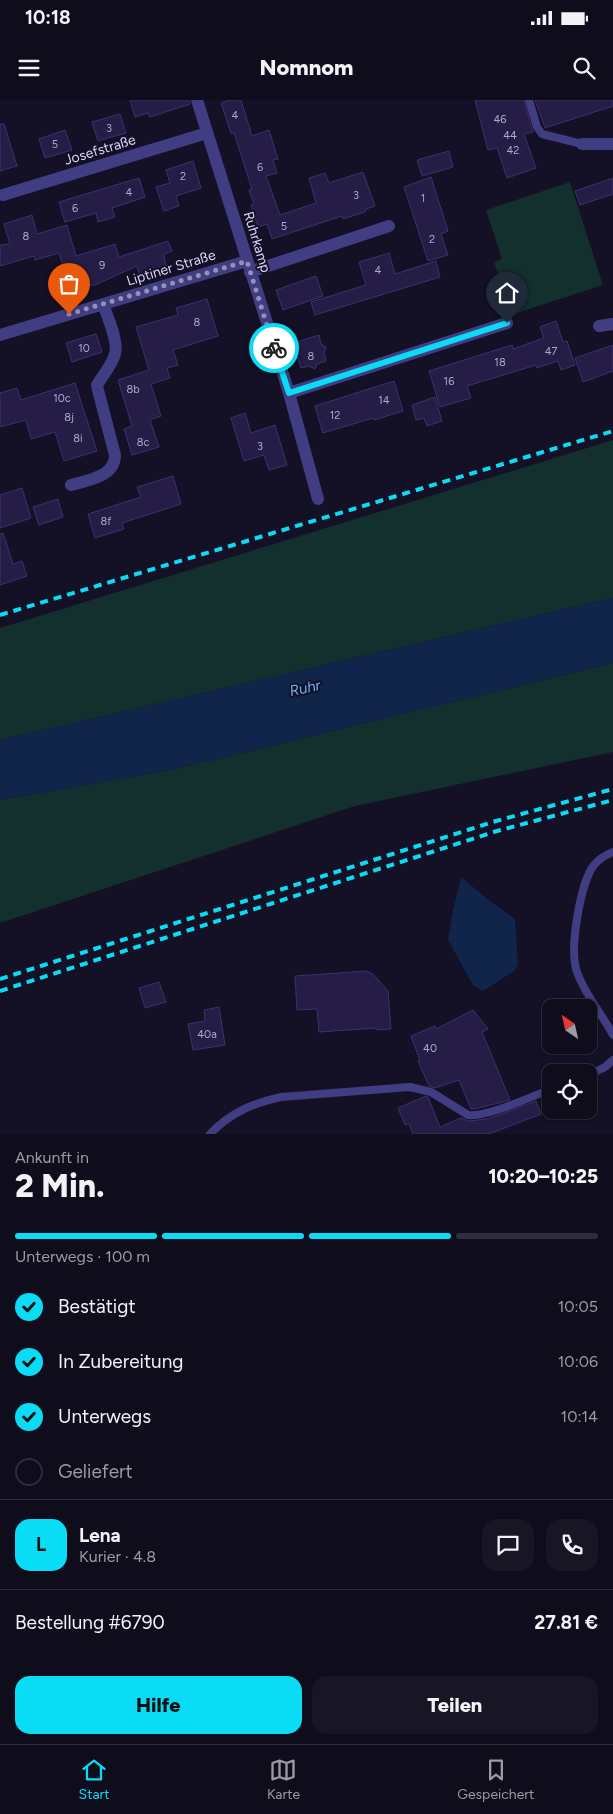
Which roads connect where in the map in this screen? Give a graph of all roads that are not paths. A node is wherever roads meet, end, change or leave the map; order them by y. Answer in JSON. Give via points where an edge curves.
{"nodes":[{"id":1,"x":198,"y":100,"type":"edge"},
{"id":2,"x":528,"y":100,"type":"edge"},
{"id":3,"x":207,"y":133,"type":"junction"},
{"id":4,"x":582,"y":144,"type":"joint"},
{"id":5,"x":613,"y":144,"type":"edge"},
{"id":6,"x":3,"y":195,"type":"dead end"},
{"id":7,"x":389,"y":226,"type":"dead end"},
{"id":8,"x":248,"y":266,"type":"junction"},
{"id":9,"x":103,"y":304,"type":"junction"},
{"id":10,"x":507,"y":323,"type":"dead end"},
{"id":11,"x":613,"y":324,"type":"edge"},
{"id":12,"x":599,"y":326,"type":"dead end"},
{"id":13,"x":0,"y":335,"type":"edge"},
{"id":14,"x":289,"y":393,"type":"junction"},
{"id":15,"x":71,"y":485,"type":"dead end"},
{"id":16,"x":318,"y":499,"type":"dead end"},
{"id":17,"x":613,"y":852,"type":"edge"},
{"id":18,"x":613,"y":1035,"type":"edge"},
{"id":19,"x":613,"y":1060,"type":"edge"},
{"id":20,"x":597,"y":1071,"type":"edge"},
{"id":21,"x":542,"y":1092,"type":"edge"},
{"id":22,"x":210,"y":1134,"type":"edge"}],
"edges":[{"from":1,"to":3,"type":"street","name":"Ruhrkamp"},
{"from":2,"to":4,"type":"lane","via":[[542,134]]},
{"from":3,"to":6,"type":"street","name":"Josefstraße"},
{"from":3,"to":8,"type":"street","name":"Ruhrkamp"},
{"from":4,"to":5,"type":"street"},
{"from":7,"to":8,"type":"street","name":"Liptiner Straße"},
{"from":8,"to":9,"type":"street","name":"Liptiner Straße"},
{"from":8,"to":14,"type":"street","name":"Ruhrkamp"},
{"from":9,"to":13,"type":"street","name":"Liptiner Straße"},
{"from":9,"to":15,"type":"street","via":[[116,350],[98,390],[115,461],[102,475]]},
{"from":10,"to":14,"type":"street"},
{"from":11,"to":12,"type":"street"},
{"from":14,"to":16,"type":"street","name":"Ruhrkamp"},
{"from":17,"to":18,"type":"lane","via":[[600,859],[589,872],[580,902],[573,951],[577,973]]},
{"from":19,"to":20,"type":"lane"},
{"from":21,"to":22,"type":"lane","via":[[474,1116],[431,1092],[410,1087],[281,1097],[240,1111]]}]}
